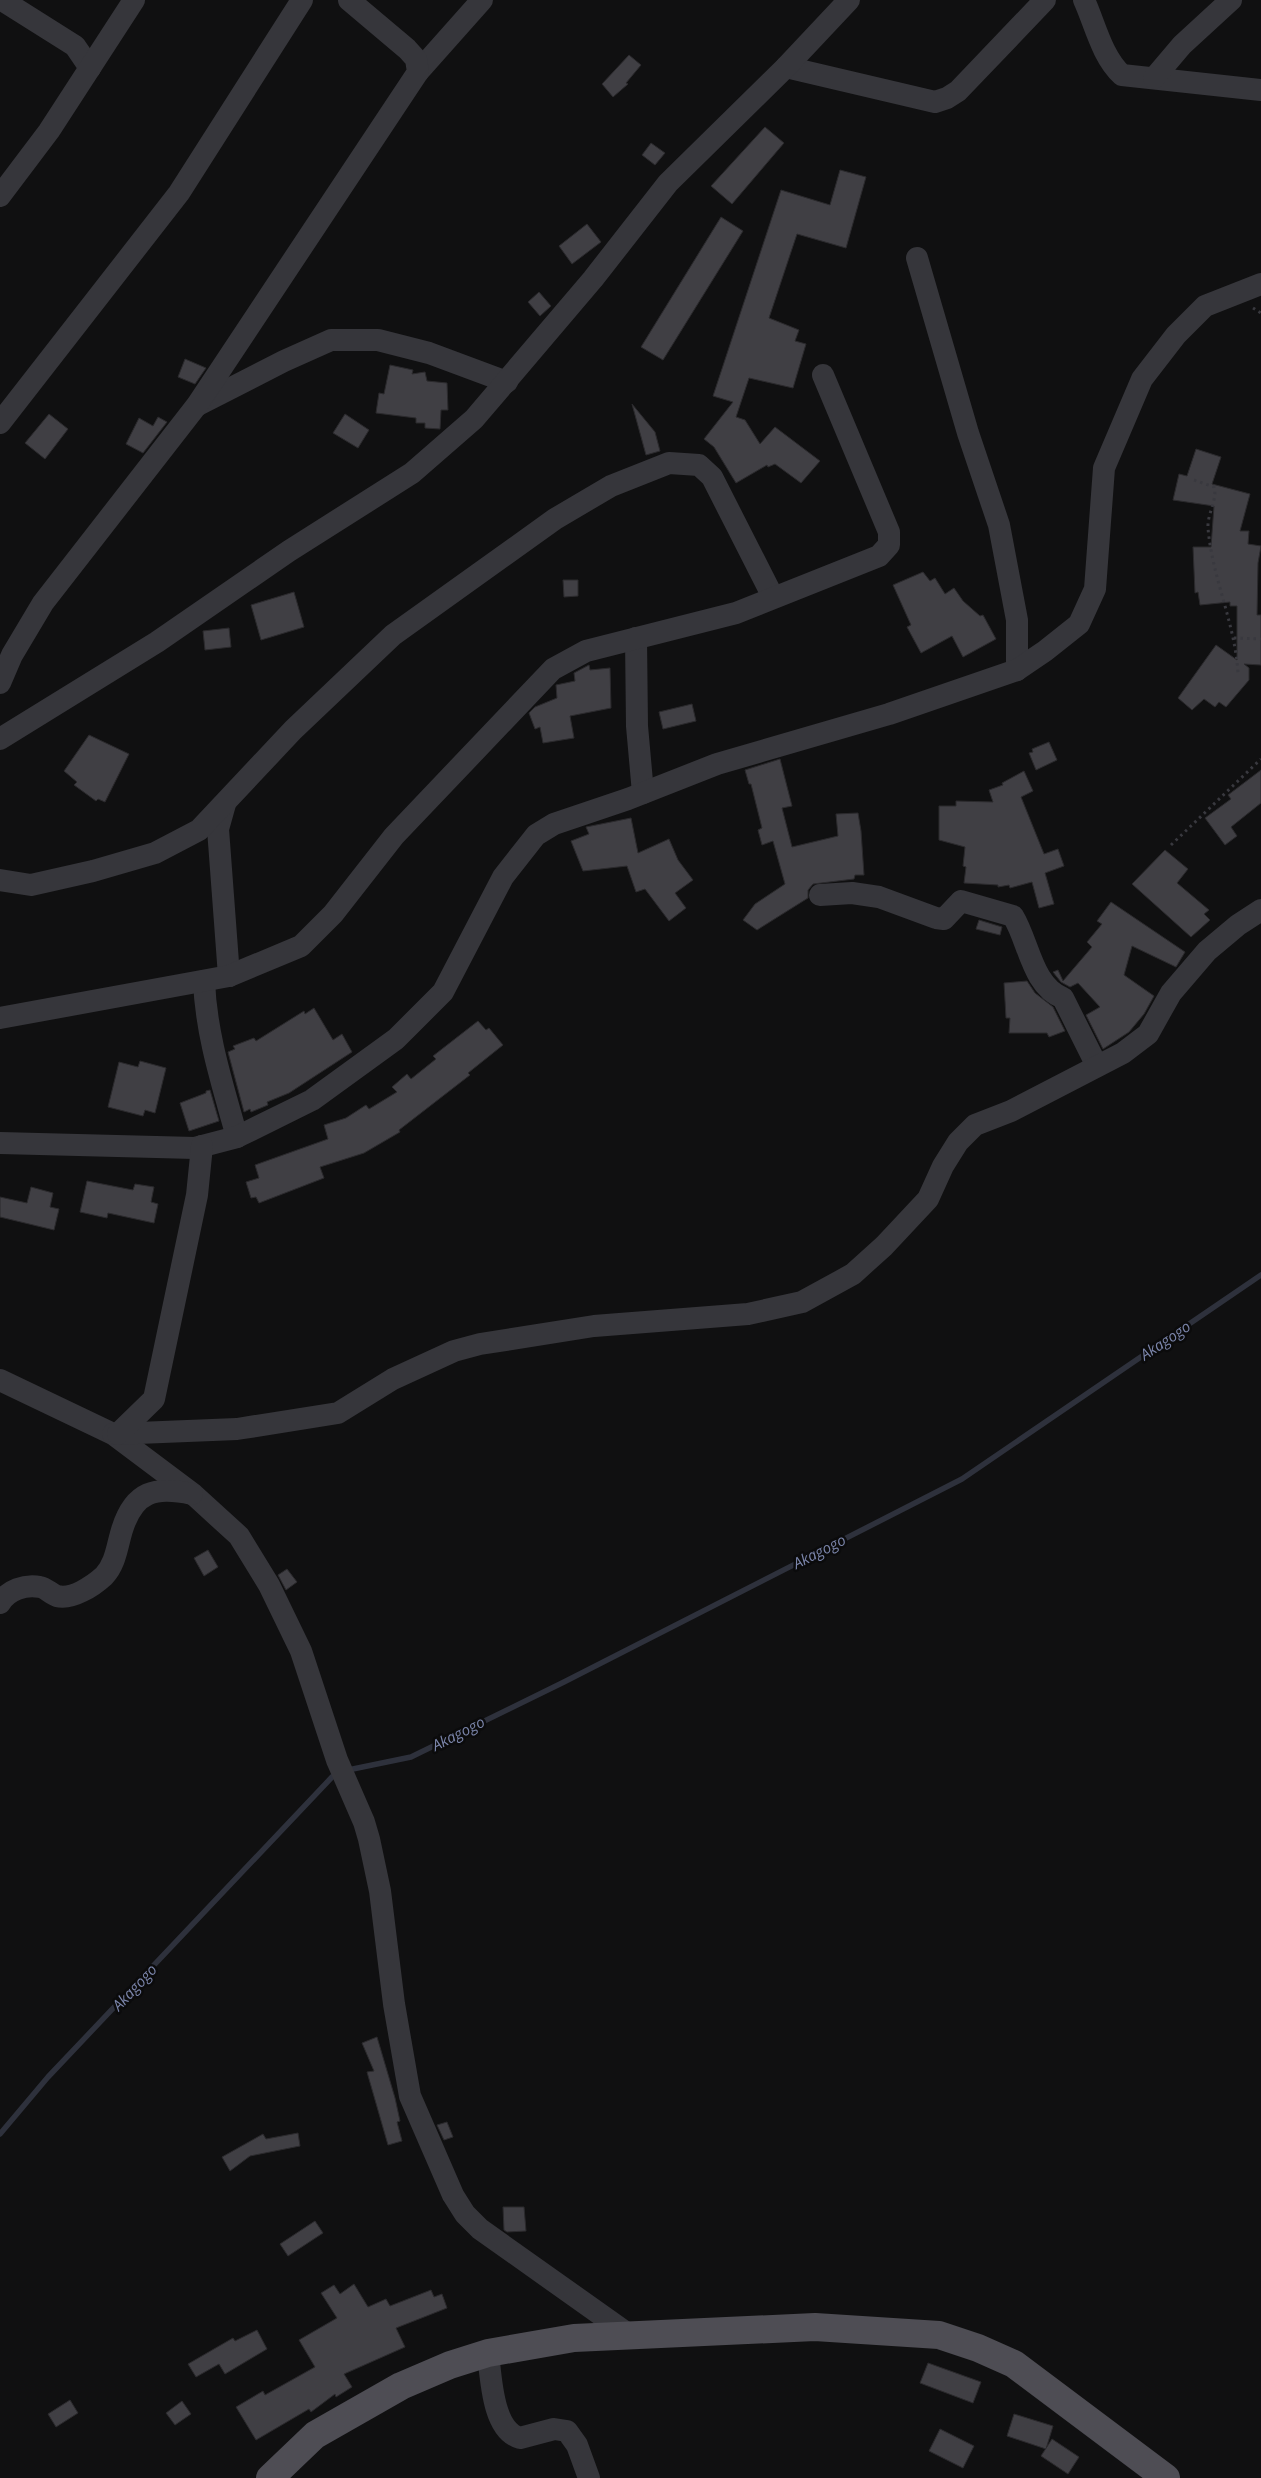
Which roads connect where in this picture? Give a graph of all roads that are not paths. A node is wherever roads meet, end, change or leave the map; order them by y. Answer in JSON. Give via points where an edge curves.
{"nodes":[{"id":1,"x":2,"y":0,"type":"edge"},
{"id":2,"x":134,"y":0,"type":"edge"},
{"id":3,"x":302,"y":0,"type":"edge"},
{"id":4,"x":349,"y":0,"type":"edge"},
{"id":5,"x":482,"y":0,"type":"edge"},
{"id":6,"x":849,"y":0,"type":"edge"},
{"id":7,"x":1045,"y":0,"type":"edge"},
{"id":8,"x":1084,"y":0,"type":"edge"},
{"id":9,"x":1231,"y":0,"type":"edge"},
{"id":10,"x":786,"y":67,"type":"junction"},
{"id":11,"x":90,"y":68,"type":"junction"},
{"id":12,"x":418,"y":72,"type":"junction"},
{"id":13,"x":1154,"y":78,"type":"junction"},
{"id":14,"x":1261,"y":90,"type":"edge"},
{"id":15,"x":0,"y":196,"type":"edge"},
{"id":16,"x":918,"y":258,"type":"dead end"},
{"id":17,"x":1261,"y":284,"type":"edge"},
{"id":18,"x":823,"y":375,"type":"dead end"},
{"id":19,"x":507,"y":382,"type":"junction"},
{"id":20,"x":197,"y":405,"type":"junction"},
{"id":21,"x":0,"y":423,"type":"edge"},
{"id":22,"x":773,"y":597,"type":"junction"},
{"id":23,"x":636,"y":638,"type":"junction"},
{"id":24,"x":1018,"y":670,"type":"junction"},
{"id":25,"x":0,"y":683,"type":"edge"},
{"id":26,"x":0,"y":738,"type":"edge"},
{"id":27,"x":643,"y":792,"type":"junction"},
{"id":28,"x":209,"y":829,"type":"junction"},
{"id":29,"x":0,"y":880,"type":"edge"},
{"id":30,"x":820,"y":894,"type":"dead end"},
{"id":31,"x":1261,"y":910,"type":"edge"},
{"id":32,"x":229,"y":976,"type":"junction"},
{"id":33,"x":204,"y":981,"type":"junction"},
{"id":34,"x":0,"y":1018,"type":"edge"},
{"id":35,"x":1097,"y":1066,"type":"junction"},
{"id":36,"x":237,"y":1137,"type":"junction"},
{"id":37,"x":0,"y":1143,"type":"edge"},
{"id":38,"x":202,"y":1146,"type":"junction"},
{"id":39,"x":0,"y":1380,"type":"edge"},
{"id":40,"x":116,"y":1434,"type":"junction"},
{"id":41,"x":193,"y":1494,"type":"junction"},
{"id":42,"x":0,"y":1603,"type":"edge"},
{"id":43,"x":628,"y":2334,"type":"junction"},
{"id":44,"x":488,"y":2353,"type":"junction"},
{"id":45,"x":270,"y":2478,"type":"edge"},
{"id":46,"x":589,"y":2478,"type":"edge"},
{"id":47,"x":1166,"y":2478,"type":"edge"}],
"edges":[{"from":1,"to":11,"type":"street","via":[[75,46]]},
{"from":2,"to":11,"type":"street"},
{"from":3,"to":21,"type":"street","via":[[179,194]]},
{"from":4,"to":12,"type":"street","via":[[407,49],[416,59]]},
{"from":5,"to":12,"type":"street"},
{"from":6,"to":10,"type":"street"},
{"from":7,"to":10,"type":"street","via":[[958,91],[935,102]]},
{"from":8,"to":13,"type":"street","via":[[1114,67],[1122,75]]},
{"from":9,"to":13,"type":"street","via":[[1206,21]]},
{"from":10,"to":19,"type":"street","via":[[668,183]]},
{"from":11,"to":15,"type":"street","via":[[49,131]]},
{"from":12,"to":20,"type":"street"},
{"from":13,"to":14,"type":"street"},
{"from":16,"to":24,"type":"street","via":[[968,433],[999,525],[1017,620]]},
{"from":17,"to":24,"type":"street","via":[[1205,306],[1176,334],[1142,379],[1104,468],[1095,589],[1079,624]]},
{"from":18,"to":22,"type":"street","via":[[889,532],[889,545],[878,556],[847,570]]},
{"from":19,"to":20,"type":"street","via":[[429,353],[378,340],[331,340],[284,360]]},
{"from":19,"to":26,"type":"street","via":[[474,419],[412,473],[289,550],[157,642]]},
{"from":20,"to":25,"type":"street","via":[[43,603],[12,655]]},
{"from":22,"to":23,"type":"street","via":[[736,613]]},
{"from":22,"to":28,"type":"street","via":[[712,477],[699,465],[669,463],[611,486],[555,519],[393,635],[293,730],[226,802]]},
{"from":23,"to":27,"type":"street","via":[[637,726]]},
{"from":23,"to":32,"type":"street","via":[[586,652],[553,669],[394,836],[333,914],[302,946]]},
{"from":24,"to":27,"type":"street","via":[[889,714],[717,764]]},
{"from":27,"to":36,"type":"street","via":[[566,818],[536,835],[503,877],[443,992],[410,1026],[312,1100]]},
{"from":28,"to":29,"type":"street","via":[[155,853],[93,872],[31,885]]},
{"from":28,"to":32,"type":"street"},
{"from":30,"to":35,"type":"street","via":[[852,893],[879,898],[944,919],[961,901],[1013,916],[1033,964],[1047,988],[1064,998]]},
{"from":31,"to":35,"type":"street","via":[[1207,951],[1171,994],[1148,1034],[1123,1053]]},
{"from":32,"to":33,"type":"street"},
{"from":33,"to":34,"type":"street"},
{"from":33,"to":36,"type":"street","via":[[204,1004],[215,1059]]},
{"from":35,"to":40,"type":"street","via":[[1011,1111],[976,1125],[958,1142],[928,1199],[884,1246],[853,1274],[802,1302],[748,1314],[594,1326],[480,1344],[454,1351],[393,1379],[338,1413],[237,1430]]},
{"from":36,"to":38,"type":"street"},
{"from":37,"to":38,"type":"street"},
{"from":38,"to":40,"type":"street","via":[[197,1195],[154,1398]]},
{"from":39,"to":40,"type":"street"},
{"from":40,"to":41,"type":"street"},
{"from":41,"to":42,"type":"street","via":[[170,1489],[148,1494],[134,1504],[122,1529],[116,1555],[104,1575],[89,1588],[73,1595],[57,1596],[41,1587],[15,1589]]},
{"from":41,"to":43,"type":"street","via":[[239,1536],[269,1585],[300,1651],[337,1760],[364,1822],[380,1891],[394,2004],[410,2096],[453,2195],[480,2229]]},
{"from":43,"to":44,"type":"main road","via":[[574,2338]]},
{"from":43,"to":47,"type":"main road","via":[[815,2326],[940,2335],[1014,2364]]},
{"from":44,"to":45,"type":"main road","via":[[401,2386],[315,2435]]},
{"from":44,"to":46,"type":"street","via":[[493,2397],[504,2426],[520,2438],[554,2429],[567,2432],[577,2445]]}]}
